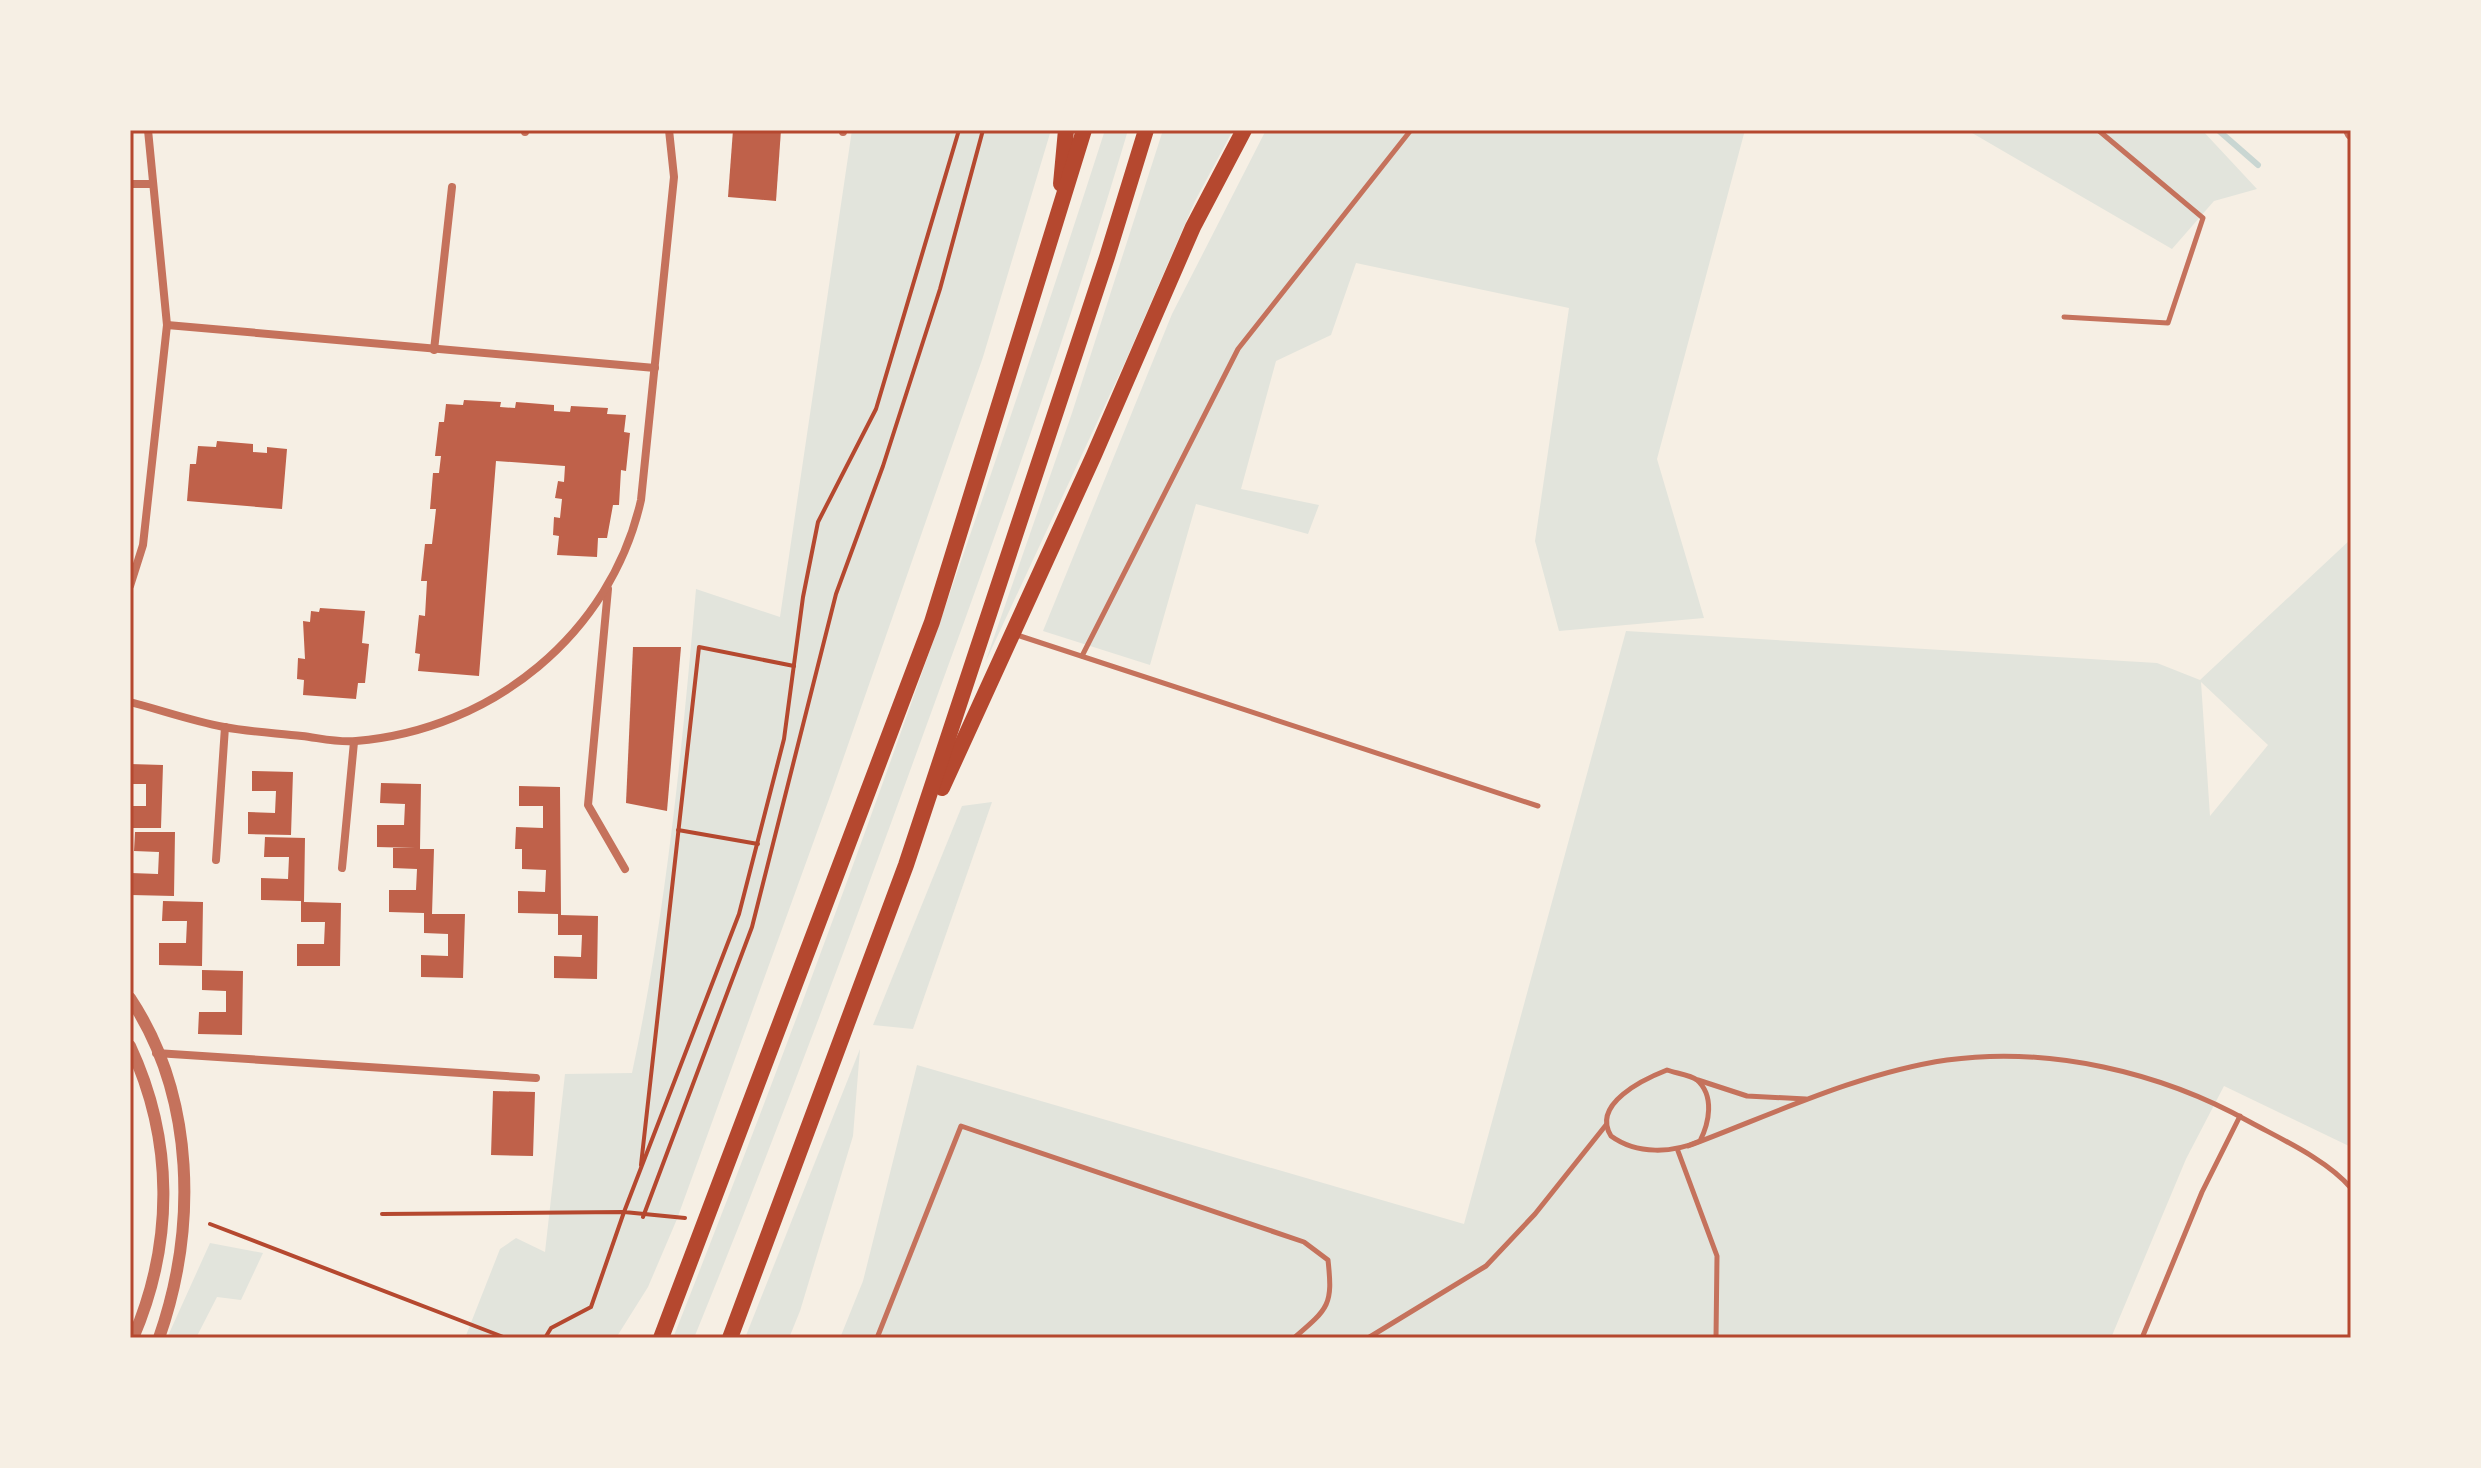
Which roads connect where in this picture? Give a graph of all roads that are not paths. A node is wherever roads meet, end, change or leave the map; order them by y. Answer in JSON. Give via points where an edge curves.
{"nodes":[{"id":1,"x":148,"y":130,"type":"edge"},
{"id":2,"x":669,"y":130,"type":"edge"},
{"id":3,"x":1066,"y":130,"type":"edge"},
{"id":4,"x":1084,"y":130,"type":"edge"},
{"id":5,"x":1146,"y":130,"type":"edge"},
{"id":6,"x":1244,"y":130,"type":"edge"},
{"id":7,"x":1411,"y":130,"type":"edge"},
{"id":8,"x":2098,"y":130,"type":"edge"},
{"id":9,"x":130,"y":184,"type":"edge"},
{"id":10,"x":152,"y":184,"type":"junction"},
{"id":11,"x":452,"y":187,"type":"dead end"},
{"id":12,"x":1056,"y":224,"type":"junction"},
{"id":13,"x":2064,"y":317,"type":"dead end"},
{"id":14,"x":167,"y":325,"type":"junction"},
{"id":15,"x":434,"y":350,"type":"junction"},
{"id":16,"x":655,"y":368,"type":"junction"},
{"id":17,"x":130,"y":542,"type":"edge"},
{"id":18,"x":143,"y":545,"type":"junction"},
{"id":19,"x":130,"y":586,"type":"edge"},
{"id":20,"x":608,"y":588,"type":"junction"},
{"id":21,"x":1012,"y":634,"type":"junction"},
{"id":22,"x":1082,"y":656,"type":"junction"},
{"id":23,"x":130,"y":702,"type":"edge"},
{"id":24,"x":225,"y":727,"type":"junction"},
{"id":25,"x":354,"y":742,"type":"junction"},
{"id":26,"x":1538,"y":806,"type":"dead end"},
{"id":27,"x":216,"y":860,"type":"dead end"},
{"id":28,"x":906,"y":865,"type":"junction"},
{"id":29,"x":342,"y":868,"type":"dead end"},
{"id":30,"x":625,"y":869,"type":"dead end"},
{"id":31,"x":130,"y":998,"type":"edge"},
{"id":32,"x":132,"y":1050,"type":"edge"},
{"id":33,"x":156,"y":1053,"type":"junction"},
{"id":34,"x":536,"y":1078,"type":"dead end"},
{"id":35,"x":1697,"y":1079,"type":"junction"},
{"id":36,"x":1811,"y":1099,"type":"junction"},
{"id":37,"x":2240,"y":1116,"type":"junction"},
{"id":38,"x":1606,"y":1125,"type":"junction"},
{"id":39,"x":1688,"y":1146,"type":"junction"},
{"id":40,"x":1678,"y":1151,"type":"junction"},
{"id":41,"x":2351,"y":1188,"type":"edge"},
{"id":42,"x":133,"y":1338,"type":"edge"},
{"id":43,"x":159,"y":1338,"type":"edge"},
{"id":44,"x":661,"y":1338,"type":"edge"},
{"id":45,"x":730,"y":1338,"type":"edge"},
{"id":46,"x":877,"y":1338,"type":"edge"},
{"id":47,"x":1294,"y":1338,"type":"edge"},
{"id":48,"x":1368,"y":1338,"type":"edge"},
{"id":49,"x":1716,"y":1338,"type":"edge"},
{"id":50,"x":2142,"y":1338,"type":"edge"}],
"edges":[{"from":1,"to":10,"type":"street"},
{"from":2,"to":16,"type":"street","via":[[674,177]]},
{"from":3,"to":12,"type":"highway"},
{"from":4,"to":12,"type":"highway"},
{"from":5,"to":28,"type":"highway"},
{"from":6,"to":21,"type":"highway","via":[[1164,290]]},
{"from":7,"to":22,"type":"lane","via":[[1238,349]]},
{"from":8,"to":13,"type":"lane","via":[[2203,218],[2168,323]]},
{"from":9,"to":10,"type":"street"},
{"from":10,"to":14,"type":"street"},
{"from":11,"to":15,"type":"street"},
{"from":12,"to":44,"type":"highway","via":[[932,622]]},
{"from":14,"to":15,"type":"street"},
{"from":14,"to":18,"type":"street"},
{"from":15,"to":16,"type":"street"},
{"from":16,"to":20,"type":"street","via":[[634,533]]},
{"from":17,"to":18,"type":"street"},
{"from":18,"to":19,"type":"street"},
{"from":20,"to":25,"type":"street","via":[[562,648],[494,700],[430,728]]},
{"from":20,"to":30,"type":"street","via":[[588,805]]},
{"from":21,"to":22,"type":"lane"},
{"from":21,"to":28,"type":"highway"},
{"from":22,"to":26,"type":"lane"},
{"from":23,"to":24,"type":"street"},
{"from":24,"to":25,"type":"street"},
{"from":24,"to":27,"type":"street"},
{"from":25,"to":29,"type":"street"},
{"from":28,"to":45,"type":"highway"},
{"from":31,"to":33,"type":"street"},
{"from":32,"to":33,"type":"street"},
{"from":32,"to":42,"type":"street","via":[[157,1128],[164,1201],[158,1266]]},
{"from":33,"to":34,"type":"street"},
{"from":33,"to":43,"type":"street","via":[[178,1125],[186,1218],[176,1284]]},
{"from":35,"to":36,"type":"lane","via":[[1747,1096]]},
{"from":35,"to":38,"type":"lane","via":[[1667,1070],[1633,1083],[1608,1114]]},
{"from":35,"to":39,"type":"lane","via":[[1706,1093],[1708,1126],[1700,1141]]},
{"from":36,"to":37,"type":"lane","via":[[1946,1060],[2017,1056],[2087,1063],[2150,1079]]},
{"from":36,"to":39,"type":"lane"},
{"from":37,"to":41,"type":"lane"},
{"from":37,"to":50,"type":"lane","via":[[2202,1192]]},
{"from":38,"to":40,"type":"lane","via":[[1616,1140]]},
{"from":38,"to":48,"type":"lane","via":[[1486,1266]]},
{"from":39,"to":40,"type":"lane"},
{"from":40,"to":49,"type":"lane","via":[[1717,1256]]},
{"from":46,"to":47,"type":"lane","via":[[961,1126],[1304,1242],[1328,1260],[1332,1297]]}]}
